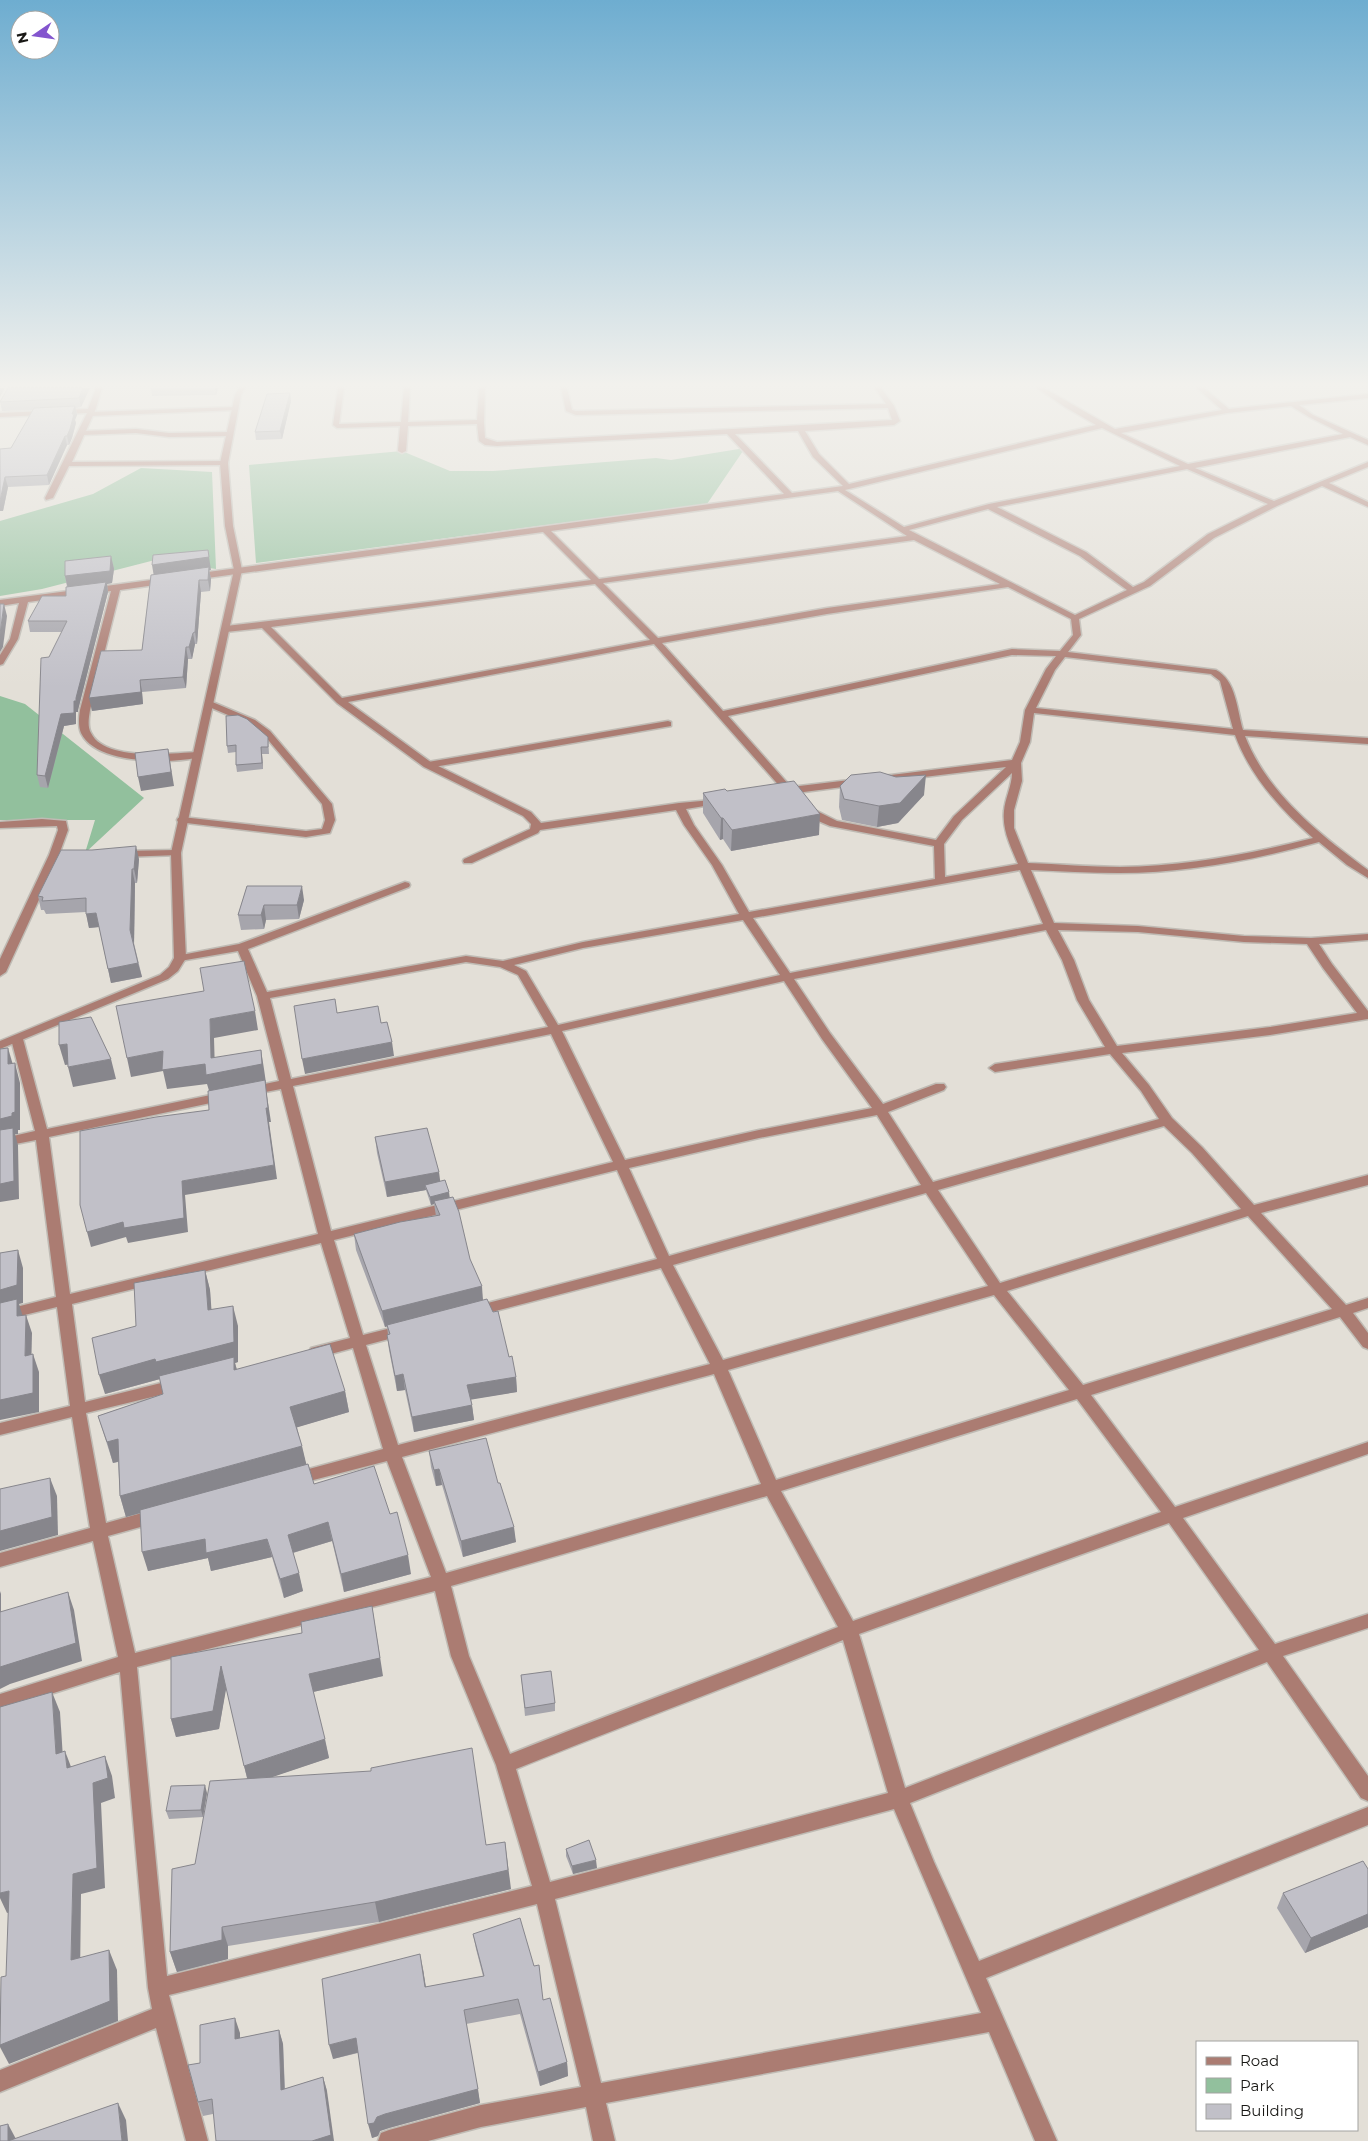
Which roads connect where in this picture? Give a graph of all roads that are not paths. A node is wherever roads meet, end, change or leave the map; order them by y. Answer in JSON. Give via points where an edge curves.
{"nodes":[{"id":1,"x":54,"y":488,"type":"edge"},
{"id":2,"x":226,"y":488,"type":"edge"},
{"id":3,"x":782,"y":488,"type":"edge"},
{"id":4,"x":838,"y":488,"type":"edge"},
{"id":5,"x":844,"y":488,"type":"edge"},
{"id":6,"x":1081,"y":488,"type":"edge"},
{"id":7,"x":1237,"y":488,"type":"edge"},
{"id":8,"x":1314,"y":488,"type":"edge"},
{"id":9,"x":1333,"y":488,"type":"edge"},
{"id":10,"x":790,"y":496,"type":"junction"},
{"id":11,"x":49,"y":498,"type":"dead end"},
{"id":12,"x":1274,"y":504,"type":"junction"},
{"id":13,"x":1368,"y":504,"type":"edge"},
{"id":14,"x":989,"y":506,"type":"junction"},
{"id":15,"x":904,"y":529,"type":"junction"},
{"id":16,"x":546,"y":530,"type":"junction"},
{"id":17,"x":915,"y":537,"type":"junction"},
{"id":18,"x":238,"y":570,"type":"junction"},
{"id":19,"x":182,"y":579,"type":"edge"},
{"id":20,"x":172,"y":580,"type":"edge"},
{"id":21,"x":597,"y":582,"type":"junction"},
{"id":22,"x":1008,"y":585,"type":"junction"},
{"id":23,"x":116,"y":589,"type":"junction"},
{"id":24,"x":1133,"y":591,"type":"junction"},
{"id":25,"x":24,"y":600,"type":"junction"},
{"id":26,"x":0,"y":603,"type":"edge"},
{"id":27,"x":1075,"y":618,"type":"junction"},
{"id":28,"x":264,"y":625,"type":"junction"},
{"id":29,"x":226,"y":629,"type":"junction"},
{"id":30,"x":656,"y":641,"type":"junction"},
{"id":31,"x":1061,"y":654,"type":"junction"},
{"id":32,"x":0,"y":662,"type":"edge"},
{"id":33,"x":340,"y":701,"type":"junction"},
{"id":34,"x":210,"y":704,"type":"junction"},
{"id":35,"x":1030,"y":710,"type":"junction"},
{"id":36,"x":722,"y":714,"type":"junction"},
{"id":37,"x":668,"y":724,"type":"dead end"},
{"id":38,"x":1240,"y":733,"type":"junction"},
{"id":39,"x":1368,"y":741,"type":"edge"},
{"id":40,"x":198,"y":755,"type":"junction"},
{"id":41,"x":1016,"y":763,"type":"junction"},
{"id":42,"x":428,"y":766,"type":"junction"},
{"id":43,"x":783,"y":791,"type":"junction"},
{"id":44,"x":729,"y":799,"type":"edge"},
{"id":45,"x":679,"y":806,"type":"junction"},
{"id":46,"x":182,"y":820,"type":"junction"},
{"id":47,"x":0,"y":825,"type":"edge"},
{"id":48,"x":536,"y":827,"type":"junction"},
{"id":49,"x":1320,"y":839,"type":"junction"},
{"id":50,"x":940,"y":844,"type":"junction"},
{"id":51,"x":176,"y":853,"type":"junction"},
{"id":52,"x":112,"y":854,"type":"edge"},
{"id":53,"x":54,"y":855,"type":"junction"},
{"id":54,"x":85,"y":855,"type":"edge"},
{"id":55,"x":468,"y":861,"type":"dead end"},
{"id":56,"x":1024,"y":866,"type":"junction"},
{"id":57,"x":1368,"y":875,"type":"edge"},
{"id":58,"x":940,"y":880,"type":"junction"},
{"id":59,"x":405,"y":885,"type":"dead end"},
{"id":60,"x":746,"y":916,"type":"junction"},
{"id":61,"x":1050,"y":926,"type":"junction"},
{"id":62,"x":1368,"y":938,"type":"edge"},
{"id":63,"x":1311,"y":941,"type":"junction"},
{"id":64,"x":242,"y":947,"type":"junction"},
{"id":65,"x":180,"y":958,"type":"junction"},
{"id":66,"x":503,"y":964,"type":"junction"},
{"id":67,"x":0,"y":972,"type":"edge"},
{"id":68,"x":788,"y":977,"type":"junction"},
{"id":69,"x":263,"y":996,"type":"junction"},
{"id":70,"x":1367,"y":1016,"type":"edge"},
{"id":71,"x":555,"y":1029,"type":"junction"},
{"id":72,"x":17,"y":1039,"type":"junction"},
{"id":73,"x":0,"y":1045,"type":"edge"},
{"id":74,"x":1113,"y":1050,"type":"junction"},
{"id":75,"x":995,"y":1068,"type":"dead end"},
{"id":76,"x":286,"y":1083,"type":"junction"},
{"id":77,"x":940,"y":1087,"type":"dead end"},
{"id":78,"x":880,"y":1110,"type":"junction"},
{"id":79,"x":1167,"y":1121,"type":"junction"},
{"id":80,"x":42,"y":1133,"type":"junction"},
{"id":81,"x":0,"y":1143,"type":"edge"},
{"id":82,"x":621,"y":1166,"type":"junction"},
{"id":83,"x":1368,"y":1180,"type":"edge"},
{"id":84,"x":929,"y":1187,"type":"junction"},
{"id":85,"x":1250,"y":1211,"type":"junction"},
{"id":86,"x":326,"y":1237,"type":"junction"},
{"id":87,"x":665,"y":1262,"type":"junction"},
{"id":88,"x":997,"y":1289,"type":"junction"},
{"id":89,"x":63,"y":1300,"type":"junction"},
{"id":90,"x":1368,"y":1303,"type":"edge"},
{"id":91,"x":1342,"y":1310,"type":"junction"},
{"id":92,"x":463,"y":1314,"type":"edge"},
{"id":93,"x":0,"y":1316,"type":"edge"},
{"id":94,"x":415,"y":1327,"type":"edge"},
{"id":95,"x":357,"y":1342,"type":"junction"},
{"id":96,"x":1368,"y":1343,"type":"edge"},
{"id":97,"x":300,"y":1355,"type":"edge"},
{"id":98,"x":719,"y":1367,"type":"junction"},
{"id":99,"x":194,"y":1381,"type":"edge"},
{"id":100,"x":1080,"y":1392,"type":"junction"},
{"id":101,"x":78,"y":1409,"type":"junction"},
{"id":102,"x":0,"y":1429,"type":"edge"},
{"id":103,"x":1368,"y":1448,"type":"edge"},
{"id":104,"x":392,"y":1452,"type":"junction"},
{"id":105,"x":278,"y":1483,"type":"edge"},
{"id":106,"x":772,"y":1488,"type":"junction"},
{"id":107,"x":174,"y":1511,"type":"edge"},
{"id":108,"x":1172,"y":1515,"type":"junction"},
{"id":109,"x":99,"y":1532,"type":"junction"},
{"id":110,"x":0,"y":1560,"type":"edge"},
{"id":111,"x":441,"y":1582,"type":"junction"},
{"id":112,"x":1368,"y":1621,"type":"edge"},
{"id":113,"x":849,"y":1630,"type":"junction"},
{"id":114,"x":1271,"y":1653,"type":"junction"},
{"id":115,"x":128,"y":1662,"type":"junction"},
{"id":116,"x":0,"y":1702,"type":"edge"},
{"id":117,"x":505,"y":1764,"type":"junction"},
{"id":118,"x":1368,"y":1792,"type":"edge"},
{"id":119,"x":899,"y":1799,"type":"junction"},
{"id":120,"x":1368,"y":1816,"type":"edge"},
{"id":121,"x":544,"y":1893,"type":"junction"},
{"id":122,"x":974,"y":1972,"type":"junction"},
{"id":123,"x":158,"y":1988,"type":"junction"},
{"id":124,"x":164,"y":2015,"type":"junction"},
{"id":125,"x":995,"y":2021,"type":"junction"},
{"id":126,"x":0,"y":2081,"type":"edge"},
{"id":127,"x":593,"y":2096,"type":"junction"},
{"id":128,"x":197,"y":2141,"type":"edge"},
{"id":129,"x":389,"y":2141,"type":"edge"},
{"id":130,"x":604,"y":2141,"type":"edge"},
{"id":131,"x":1046,"y":2141,"type":"edge"}],
"edges":[{"from":1,"to":11,"type":"street"},
{"from":2,"to":18,"type":"street","via":[[229,526]]},
{"from":3,"to":10,"type":"street"},
{"from":4,"to":10,"type":"street"},
{"from":5,"to":15,"type":"street"},
{"from":6,"to":14,"type":"street"},
{"from":7,"to":12,"type":"street"},
{"from":8,"to":12,"type":"street"},
{"from":9,"to":13,"type":"street"},
{"from":10,"to":16,"type":"street"},
{"from":12,"to":24,"type":"street","via":[[1211,536]]},
{"from":14,"to":15,"type":"street"},
{"from":14,"to":24,"type":"street","via":[[1082,554]]},
{"from":15,"to":17,"type":"street"},
{"from":16,"to":18,"type":"street"},
{"from":16,"to":21,"type":"street"},
{"from":17,"to":21,"type":"street"},
{"from":17,"to":22,"type":"street"},
{"from":18,"to":19,"type":"street"},
{"from":18,"to":29,"type":"street"},
{"from":20,"to":23,"type":"street"},
{"from":21,"to":28,"type":"street"},
{"from":21,"to":30,"type":"street"},
{"from":22,"to":27,"type":"street"},
{"from":22,"to":30,"type":"street","via":[[827,611]]},
{"from":23,"to":25,"type":"street"},
{"from":23,"to":40,"type":"street","via":[[84,716],[84,730],[91,741],[111,752],[138,757]]},
{"from":24,"to":27,"type":"street"},
{"from":25,"to":26,"type":"street"},
{"from":25,"to":32,"type":"street","via":[[14,639]]},
{"from":27,"to":31,"type":"street","via":[[1077,635]]},
{"from":28,"to":29,"type":"street"},
{"from":28,"to":33,"type":"street"},
{"from":29,"to":34,"type":"street"},
{"from":30,"to":33,"type":"street"},
{"from":30,"to":36,"type":"street"},
{"from":31,"to":35,"type":"street"},
{"from":31,"to":36,"type":"street","via":[[1002,654]]},
{"from":31,"to":38,"type":"street","via":[[1213,672],[1225,681]]},
{"from":33,"to":42,"type":"street"},
{"from":34,"to":40,"type":"street"},
{"from":34,"to":46,"type":"street","via":[[252,722],[267,733],[327,804],[330,820],[326,831],[306,834]]},
{"from":35,"to":38,"type":"street"},
{"from":35,"to":41,"type":"street","via":[[1026,742]]},
{"from":36,"to":43,"type":"street"},
{"from":37,"to":42,"type":"street"},
{"from":38,"to":39,"type":"street"},
{"from":38,"to":49,"type":"street","via":[[1253,765]]},
{"from":40,"to":46,"type":"street"},
{"from":41,"to":43,"type":"street"},
{"from":41,"to":50,"type":"street","via":[[958,818]]},
{"from":41,"to":56,"type":"street","via":[[1017,781],[1009,810],[1009,828]]},
{"from":42,"to":48,"type":"street","via":[[527,814]]},
{"from":43,"to":50,"type":"street","via":[[820,818],[834,824]]},
{"from":44,"to":45,"type":"street"},
{"from":45,"to":48,"type":"street"},
{"from":45,"to":60,"type":"street"},
{"from":46,"to":51,"type":"street"},
{"from":47,"to":53,"type":"street","via":[[62,823],[63,830]]},
{"from":48,"to":55,"type":"street","via":[[534,831]]},
{"from":49,"to":56,"type":"street","via":[[1260,855],[1196,865],[1120,870]]},
{"from":49,"to":57,"type":"street"},
{"from":50,"to":58,"type":"street"},
{"from":51,"to":52,"type":"street"},
{"from":51,"to":65,"type":"street"},
{"from":53,"to":54,"type":"street"},
{"from":53,"to":67,"type":"street"},
{"from":56,"to":58,"type":"street"},
{"from":56,"to":61,"type":"street"},
{"from":58,"to":60,"type":"street"},
{"from":59,"to":64,"type":"street"},
{"from":60,"to":66,"type":"street","via":[[583,945]]},
{"from":60,"to":68,"type":"street"},
{"from":61,"to":63,"type":"street"},
{"from":61,"to":68,"type":"street"},
{"from":61,"to":74,"type":"street","via":[[1068,960],[1083,1000]]},
{"from":62,"to":63,"type":"street"},
{"from":63,"to":70,"type":"street"},
{"from":64,"to":65,"type":"street"},
{"from":64,"to":69,"type":"street"},
{"from":65,"to":72,"type":"street","via":[[164,977]]},
{"from":66,"to":69,"type":"street","via":[[466,959]]},
{"from":66,"to":71,"type":"street","via":[[522,973]]},
{"from":68,"to":71,"type":"street"},
{"from":68,"to":78,"type":"street"},
{"from":69,"to":76,"type":"street"},
{"from":70,"to":74,"type":"street"},
{"from":71,"to":76,"type":"street"},
{"from":71,"to":82,"type":"street"},
{"from":72,"to":73,"type":"street"},
{"from":72,"to":80,"type":"street"},
{"from":74,"to":75,"type":"street"},
{"from":74,"to":79,"type":"street"},
{"from":76,"to":80,"type":"street"},
{"from":76,"to":86,"type":"street"},
{"from":77,"to":78,"type":"street"},
{"from":78,"to":82,"type":"street"},
{"from":78,"to":84,"type":"street"},
{"from":79,"to":84,"type":"street"},
{"from":79,"to":85,"type":"street"},
{"from":80,"to":81,"type":"street"},
{"from":80,"to":89,"type":"street"},
{"from":82,"to":86,"type":"street"},
{"from":82,"to":87,"type":"street"},
{"from":83,"to":85,"type":"street"},
{"from":84,"to":87,"type":"street"},
{"from":84,"to":88,"type":"street"},
{"from":85,"to":88,"type":"street"},
{"from":85,"to":91,"type":"street"},
{"from":86,"to":89,"type":"street"},
{"from":86,"to":95,"type":"street"},
{"from":87,"to":92,"type":"street"},
{"from":87,"to":98,"type":"street"},
{"from":88,"to":98,"type":"street"},
{"from":88,"to":100,"type":"street"},
{"from":89,"to":93,"type":"street"},
{"from":89,"to":101,"type":"street"},
{"from":90,"to":91,"type":"street"},
{"from":91,"to":96,"type":"street"},
{"from":91,"to":100,"type":"street"},
{"from":94,"to":95,"type":"street"},
{"from":95,"to":97,"type":"street"},
{"from":95,"to":104,"type":"street"},
{"from":98,"to":104,"type":"street"},
{"from":98,"to":106,"type":"street"},
{"from":99,"to":101,"type":"street"},
{"from":100,"to":106,"type":"street"},
{"from":100,"to":108,"type":"street"},
{"from":101,"to":102,"type":"street"},
{"from":101,"to":109,"type":"street"},
{"from":103,"to":108,"type":"street"},
{"from":104,"to":105,"type":"street"},
{"from":104,"to":111,"type":"street"},
{"from":106,"to":111,"type":"street"},
{"from":106,"to":113,"type":"street"},
{"from":107,"to":109,"type":"street"},
{"from":108,"to":113,"type":"street"},
{"from":108,"to":114,"type":"street"},
{"from":109,"to":110,"type":"street"},
{"from":109,"to":115,"type":"street"},
{"from":111,"to":115,"type":"street"},
{"from":111,"to":117,"type":"street","via":[[460,1656]]},
{"from":112,"to":114,"type":"street"},
{"from":113,"to":117,"type":"street"},
{"from":113,"to":119,"type":"street"},
{"from":114,"to":118,"type":"street"},
{"from":114,"to":119,"type":"street"},
{"from":115,"to":116,"type":"street"},
{"from":115,"to":123,"type":"street"},
{"from":117,"to":121,"type":"street"},
{"from":119,"to":121,"type":"street"},
{"from":119,"to":122,"type":"street"},
{"from":120,"to":122,"type":"street"},
{"from":121,"to":123,"type":"street"},
{"from":121,"to":127,"type":"street"},
{"from":122,"to":125,"type":"street"},
{"from":123,"to":124,"type":"street"},
{"from":124,"to":126,"type":"street"},
{"from":124,"to":128,"type":"street"},
{"from":125,"to":127,"type":"street"},
{"from":125,"to":131,"type":"street"},
{"from":127,"to":129,"type":"street","via":[[481,2116]]},
{"from":127,"to":130,"type":"street"}]}
